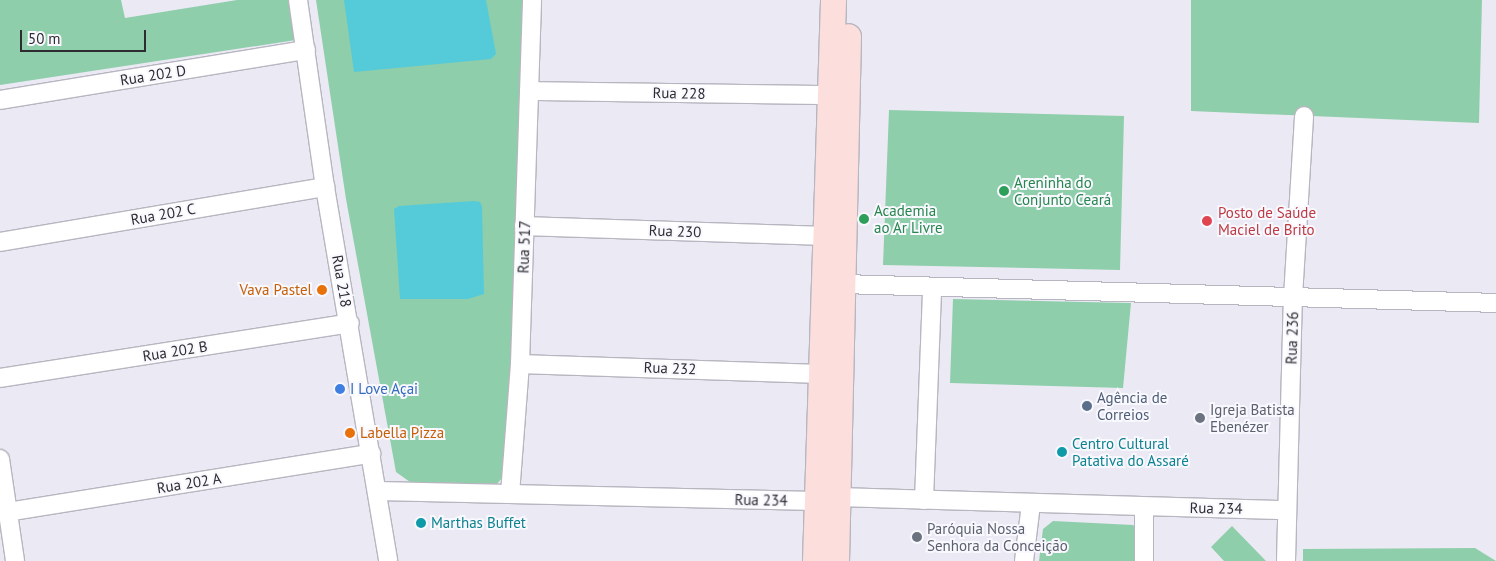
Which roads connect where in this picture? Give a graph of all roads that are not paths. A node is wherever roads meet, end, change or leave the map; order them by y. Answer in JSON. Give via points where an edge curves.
{"nodes":[{"id":1,"x":298,"y":0,"type":"edge"},
{"id":2,"x":532,"y":0,"type":"edge"},
{"id":3,"x":833,"y":0,"type":"edge"},
{"id":4,"x":848,"y":0,"type":"edge"},
{"id":5,"x":306,"y":50,"type":"junction"},
{"id":6,"x":529,"y":90,"type":"junction"},
{"id":7,"x":829,"y":95,"type":"junction"},
{"id":8,"x":0,"y":100,"type":"edge"},
{"id":9,"x":1304,"y":116,"type":"dead end"},
{"id":10,"x":325,"y":187,"type":"junction"},
{"id":11,"x":524,"y":226,"type":"junction"},
{"id":12,"x":825,"y":236,"type":"junction"},
{"id":13,"x":0,"y":242,"type":"edge"},
{"id":14,"x":842,"y":284,"type":"junction"},
{"id":15,"x":932,"y":287,"type":"junction"},
{"id":16,"x":1293,"y":297,"type":"junction"},
{"id":17,"x":1496,"y":303,"type":"edge"},
{"id":18,"x":832,"y":315,"type":"junction"},
{"id":19,"x":350,"y":324,"type":"junction"},
{"id":20,"x":520,"y":364,"type":"junction"},
{"id":21,"x":820,"y":374,"type":"junction"},
{"id":22,"x":0,"y":378,"type":"edge"},
{"id":23,"x":371,"y":454,"type":"junction"},
{"id":24,"x":0,"y":458,"type":"edge"},
{"id":25,"x":378,"y":491,"type":"junction"},
{"id":26,"x":510,"y":494,"type":"junction"},
{"id":27,"x":826,"y":499,"type":"junction"},
{"id":28,"x":924,"y":500,"type":"junction"},
{"id":29,"x":1031,"y":504,"type":"junction"},
{"id":30,"x":1144,"y":507,"type":"junction"},
{"id":31,"x":1287,"y":510,"type":"junction"},
{"id":32,"x":8,"y":512,"type":"junction"},
{"id":33,"x":15,"y":561,"type":"edge"},
{"id":34,"x":388,"y":561,"type":"edge"},
{"id":35,"x":815,"y":561,"type":"edge"},
{"id":36,"x":836,"y":561,"type":"edge"},
{"id":37,"x":1024,"y":561,"type":"edge"},
{"id":38,"x":1144,"y":561,"type":"edge"},
{"id":39,"x":1286,"y":561,"type":"edge"}],
"edges":[{"from":1,"to":5,"type":"street","name":"Rua 218"},
{"from":2,"to":6,"type":"street","name":"Rua 517"},
{"from":3,"to":7,"type":"street"},
{"from":4,"to":14,"type":"street","via":[[847,200]]},
{"from":5,"to":8,"type":"street","name":"Rua 202 D"},
{"from":5,"to":10,"type":"street","name":"Rua 218"},
{"from":6,"to":7,"type":"street","name":"Rua 228"},
{"from":6,"to":11,"type":"street","name":"Rua 517"},
{"from":7,"to":12,"type":"street"},
{"from":9,"to":16,"type":"street","name":"Rua 236"},
{"from":10,"to":13,"type":"street","name":"Rua 202 C"},
{"from":10,"to":19,"type":"street","name":"Rua 218"},
{"from":11,"to":12,"type":"street","name":"Rua 230"},
{"from":11,"to":20,"type":"street","name":"Rua 517"},
{"from":12,"to":18,"type":"street"},
{"from":14,"to":15,"type":"street"},
{"from":14,"to":18,"type":"street"},
{"from":15,"to":16,"type":"street"},
{"from":15,"to":28,"type":"street"},
{"from":16,"to":17,"type":"street"},
{"from":16,"to":31,"type":"street","name":"Rua 236"},
{"from":18,"to":21,"type":"street"},
{"from":18,"to":27,"type":"street"},
{"from":19,"to":22,"type":"street","name":"Rua 202 B"},
{"from":19,"to":23,"type":"street","name":"Rua 218"},
{"from":20,"to":21,"type":"street","name":"Rua 232"},
{"from":20,"to":26,"type":"street","name":"Rua 517"},
{"from":21,"to":27,"type":"street"},
{"from":23,"to":25,"type":"street","name":"Rua 218"},
{"from":23,"to":32,"type":"street","name":"Rua 202 A"},
{"from":24,"to":32,"type":"street"},
{"from":25,"to":26,"type":"street","name":"Rua 234"},
{"from":25,"to":34,"type":"street","name":"Rua 218"},
{"from":26,"to":27,"type":"street","name":"Rua 234"},
{"from":27,"to":28,"type":"street","name":"Rua 234"},
{"from":27,"to":35,"type":"street"},
{"from":27,"to":36,"type":"street"},
{"from":28,"to":29,"type":"street","name":"Rua 234"},
{"from":29,"to":30,"type":"street","name":"Rua 234"},
{"from":29,"to":37,"type":"street"},
{"from":30,"to":31,"type":"street","name":"Rua 234"},
{"from":30,"to":38,"type":"street"},
{"from":31,"to":39,"type":"street","name":"Rua 236"},
{"from":32,"to":33,"type":"street"}]}
